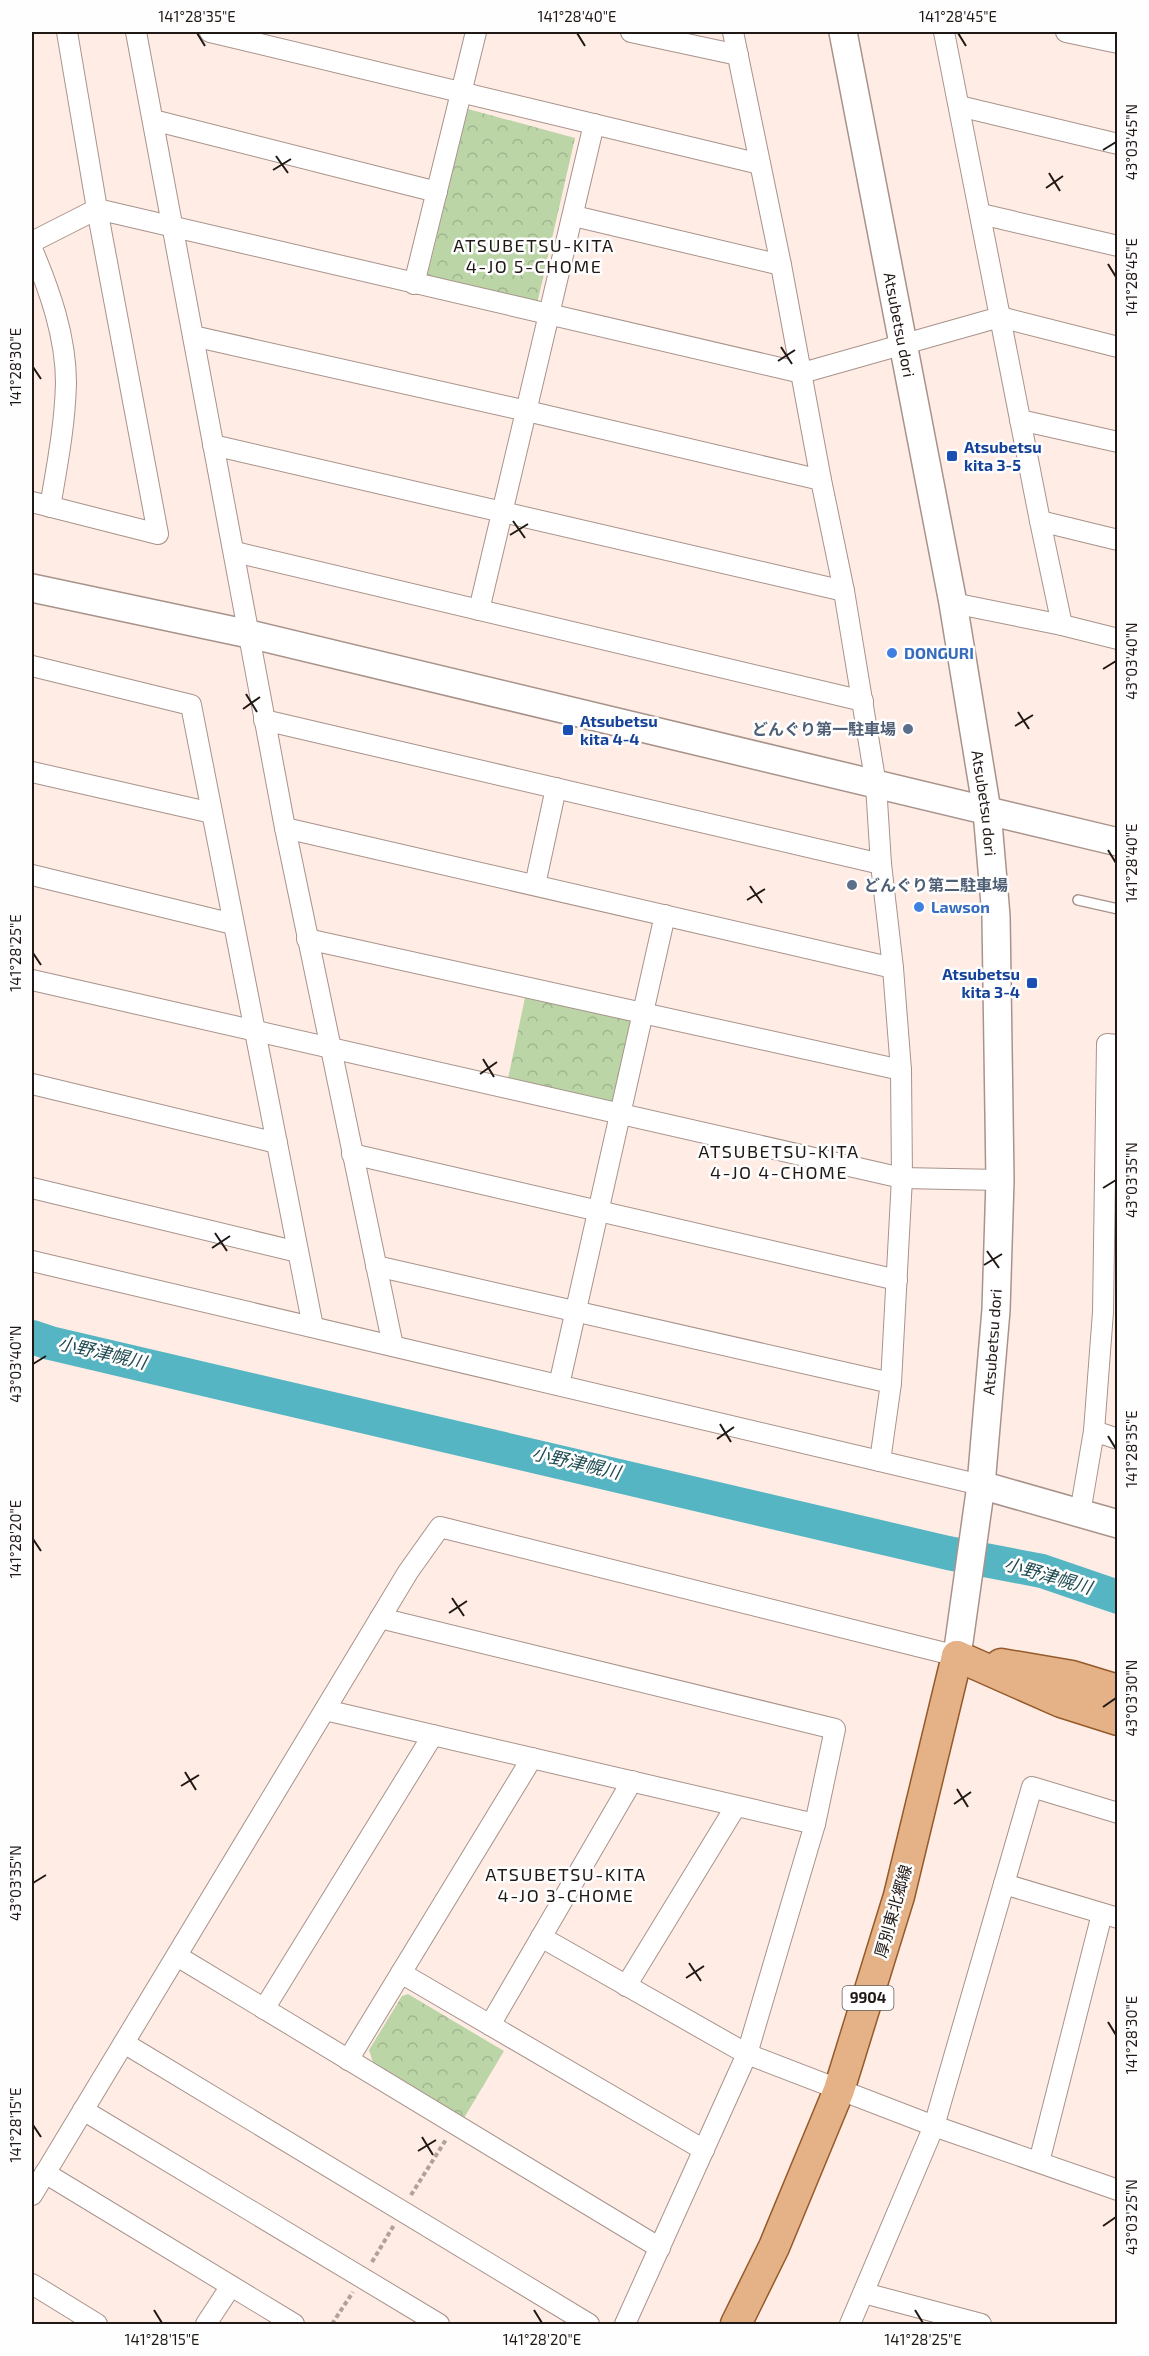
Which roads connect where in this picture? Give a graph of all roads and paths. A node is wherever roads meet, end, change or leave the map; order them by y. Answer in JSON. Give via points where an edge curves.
{"nodes":[{"id":1,"x":67,"y":32,"type":"edge"},
{"id":2,"x":136,"y":32,"type":"edge"},
{"id":3,"x":210,"y":32,"type":"edge"},
{"id":4,"x":476,"y":32,"type":"edge"},
{"id":5,"x":631,"y":32,"type":"edge"},
{"id":6,"x":733,"y":32,"type":"edge"},
{"id":7,"x":843,"y":32,"type":"edge"},
{"id":8,"x":944,"y":32,"type":"edge"},
{"id":9,"x":1066,"y":32,"type":"edge"},
{"id":10,"x":1118,"y":43,"type":"edge"},
{"id":11,"x":738,"y":55,"type":"junction"},
{"id":12,"x":461,"y":93,"type":"junction"},
{"id":13,"x":959,"y":106,"type":"junction"},
{"id":14,"x":153,"y":120,"type":"junction"},
{"id":15,"x":594,"y":124,"type":"junction"},
{"id":16,"x":1118,"y":144,"type":"edge"},
{"id":17,"x":760,"y":164,"type":"junction"},
{"id":18,"x":436,"y":192,"type":"junction"},
{"id":19,"x":97,"y":209,"type":"junction"},
{"id":20,"x":981,"y":213,"type":"junction"},
{"id":21,"x":574,"y":216,"type":"junction"},
{"id":22,"x":173,"y":226,"type":"junction"},
{"id":23,"x":32,"y":242,"type":"edge"},
{"id":24,"x":1118,"y":246,"type":"edge"},
{"id":25,"x":32,"y":249,"type":"edge"},
{"id":26,"x":781,"y":266,"type":"junction"},
{"id":27,"x":414,"y":284,"type":"junction"},
{"id":28,"x":549,"y":314,"type":"junction"},
{"id":29,"x":1000,"y":317,"type":"junction"},
{"id":30,"x":194,"y":336,"type":"junction"},
{"id":31,"x":905,"y":344,"type":"junction"},
{"id":32,"x":1118,"y":347,"type":"edge"},
{"id":33,"x":802,"y":373,"type":"junction"},
{"id":34,"x":527,"y":411,"type":"junction"},
{"id":35,"x":1020,"y":420,"type":"junction"},
{"id":36,"x":1118,"y":442,"type":"edge"},
{"id":37,"x":213,"y":445,"type":"junction"},
{"id":38,"x":821,"y":480,"type":"junction"},
{"id":39,"x":40,"y":505,"type":"edge"},
{"id":40,"x":504,"y":512,"type":"junction"},
{"id":41,"x":1040,"y":521,"type":"junction"},
{"id":42,"x":1118,"y":540,"type":"edge"},
{"id":43,"x":235,"y":552,"type":"junction"},
{"id":44,"x":32,"y":588,"type":"edge"},
{"id":45,"x":844,"y":591,"type":"junction"},
{"id":46,"x":953,"y":603,"type":"junction"},
{"id":47,"x":479,"y":610,"type":"junction"},
{"id":48,"x":1062,"y":625,"type":"junction"},
{"id":49,"x":249,"y":634,"type":"junction"},
{"id":50,"x":1118,"y":639,"type":"edge"},
{"id":51,"x":32,"y":666,"type":"edge"},
{"id":52,"x":863,"y":701,"type":"junction"},
{"id":53,"x":264,"y":720,"type":"junction"},
{"id":54,"x":32,"y":772,"type":"edge"},
{"id":55,"x":876,"y":785,"type":"junction"},
{"id":56,"x":556,"y":788,"type":"junction"},
{"id":57,"x":987,"y":811,"type":"junction"},
{"id":58,"x":212,"y":813,"type":"junction"},
{"id":59,"x":285,"y":828,"type":"junction"},
{"id":60,"x":1118,"y":842,"type":"edge"},
{"id":61,"x":881,"y":864,"type":"junction"},
{"id":62,"x":32,"y":875,"type":"edge"},
{"id":63,"x":535,"y":885,"type":"junction"},
{"id":64,"x":1078,"y":900,"type":"dead end"},
{"id":65,"x":1118,"y":909,"type":"edge"},
{"id":66,"x":665,"y":915,"type":"junction"},
{"id":67,"x":233,"y":924,"type":"junction"},
{"id":68,"x":307,"y":939,"type":"junction"},
{"id":69,"x":893,"y":968,"type":"junction"},
{"id":70,"x":32,"y":980,"type":"edge"},
{"id":71,"x":643,"y":1013,"type":"junction"},
{"id":72,"x":254,"y":1030,"type":"junction"},
{"id":73,"x":1118,"y":1045,"type":"edge"},
{"id":74,"x":329,"y":1047,"type":"junction"},
{"id":75,"x":901,"y":1070,"type":"junction"},
{"id":76,"x":32,"y":1084,"type":"edge"},
{"id":77,"x":620,"y":1113,"type":"junction"},
{"id":78,"x":277,"y":1143,"type":"junction"},
{"id":79,"x":352,"y":1154,"type":"junction"},
{"id":80,"x":902,"y":1178,"type":"junction"},
{"id":81,"x":1000,"y":1180,"type":"junction"},
{"id":82,"x":32,"y":1188,"type":"edge"},
{"id":83,"x":1111,"y":1202,"type":"edge"},
{"id":84,"x":598,"y":1211,"type":"junction"},
{"id":85,"x":298,"y":1252,"type":"junction"},
{"id":86,"x":32,"y":1261,"type":"edge"},
{"id":87,"x":376,"y":1266,"type":"junction"},
{"id":88,"x":897,"y":1280,"type":"junction"},
{"id":89,"x":575,"y":1312,"type":"junction"},
{"id":90,"x":1110,"y":1314,"type":"edge"},
{"id":91,"x":312,"y":1327,"type":"junction"},
{"id":92,"x":393,"y":1346,"type":"junction"},
{"id":93,"x":891,"y":1383,"type":"junction"},
{"id":94,"x":559,"y":1385,"type":"junction"},
{"id":95,"x":1094,"y":1431,"type":"junction"},
{"id":96,"x":1118,"y":1439,"type":"edge"},
{"id":97,"x":880,"y":1461,"type":"junction"},
{"id":98,"x":981,"y":1485,"type":"junction"},
{"id":99,"x":1080,"y":1513,"type":"junction"},
{"id":100,"x":1118,"y":1524,"type":"edge"},
{"id":101,"x":380,"y":1618,"type":"junction"},
{"id":102,"x":957,"y":1656,"type":"junction"},
{"id":103,"x":1118,"y":1690,"type":"edge"},
{"id":104,"x":325,"y":1710,"type":"junction"},
{"id":105,"x":1118,"y":1720,"type":"edge"},
{"id":106,"x":433,"y":1735,"type":"junction"},
{"id":107,"x":532,"y":1758,"type":"junction"},
{"id":108,"x":632,"y":1781,"type":"junction"},
{"id":109,"x":736,"y":1806,"type":"junction"},
{"id":110,"x":1118,"y":1813,"type":"edge"},
{"id":111,"x":815,"y":1824,"type":"junction"},
{"id":112,"x":1004,"y":1884,"type":"junction"},
{"id":113,"x":1110,"y":1916,"type":"edge"},
{"id":114,"x":541,"y":1937,"type":"junction"},
{"id":115,"x":177,"y":1956,"type":"junction"},
{"id":116,"x":401,"y":1973,"type":"junction"},
{"id":117,"x":626,"y":1986,"type":"junction"},
{"id":118,"x":264,"y":2009,"type":"junction"},
{"id":119,"x":490,"y":2025,"type":"junction"},
{"id":120,"x":124,"y":2043,"type":"junction"},
{"id":121,"x":747,"y":2054,"type":"junction"},
{"id":122,"x":348,"y":2060,"type":"junction"},
{"id":123,"x":839,"y":2090,"type":"junction"},
{"id":124,"x":83,"y":2110,"type":"junction"},
{"id":125,"x":934,"y":2126,"type":"junction"},
{"id":126,"x":704,"y":2150,"type":"junction"},
{"id":127,"x":1039,"y":2162,"type":"junction"},
{"id":128,"x":45,"y":2173,"type":"junction"},
{"id":129,"x":1118,"y":2190,"type":"edge"},
{"id":130,"x":32,"y":2195,"type":"edge"},
{"id":131,"x":660,"y":2248,"type":"junction"},
{"id":132,"x":32,"y":2284,"type":"edge"},
{"id":133,"x":231,"y":2286,"type":"junction"},
{"id":134,"x":864,"y":2293,"type":"junction"},
{"id":135,"x":97,"y":2325,"type":"edge"},
{"id":136,"x":206,"y":2325,"type":"edge"},
{"id":137,"x":294,"y":2325,"type":"edge"},
{"id":138,"x":439,"y":2325,"type":"edge"},
{"id":139,"x":589,"y":2325,"type":"edge"},
{"id":140,"x":625,"y":2325,"type":"edge"},
{"id":141,"x":736,"y":2325,"type":"edge"},
{"id":142,"x":850,"y":2325,"type":"edge"},
{"id":143,"x":981,"y":2325,"type":"edge"}],
"edges":[{"from":1,"to":19,"type":"street"},
{"from":2,"to":14,"type":"street"},
{"from":3,"to":12,"type":"street"},
{"from":4,"to":12,"type":"street"},
{"from":5,"to":11,"type":"street"},
{"from":6,"to":11,"type":"street"},
{"from":7,"to":31,"type":"main road","name":"Atsubetsu dori"},
{"from":8,"to":13,"type":"street"},
{"from":9,"to":10,"type":"street"},
{"from":11,"to":17,"type":"street"},
{"from":12,"to":15,"type":"street"},
{"from":12,"to":18,"type":"street"},
{"from":13,"to":16,"type":"street"},
{"from":13,"to":20,"type":"street"},
{"from":14,"to":18,"type":"street"},
{"from":14,"to":22,"type":"street"},
{"from":15,"to":17,"type":"street"},
{"from":15,"to":21,"type":"street"},
{"from":17,"to":26,"type":"street"},
{"from":18,"to":27,"type":"street"},
{"from":19,"to":22,"type":"street"},
{"from":19,"to":23,"type":"street"},
{"from":19,"to":39,"type":"street","via":[[158,534]]},
{"from":20,"to":24,"type":"street"},
{"from":20,"to":29,"type":"street"},
{"from":21,"to":26,"type":"street"},
{"from":21,"to":28,"type":"street"},
{"from":22,"to":27,"type":"street"},
{"from":22,"to":30,"type":"street"},
{"from":25,"to":39,"type":"street","via":[[52,301],[66,381],[63,435]]},
{"from":26,"to":33,"type":"street"},
{"from":27,"to":28,"type":"street"},
{"from":28,"to":33,"type":"street"},
{"from":28,"to":34,"type":"street"},
{"from":29,"to":31,"type":"street"},
{"from":29,"to":32,"type":"street"},
{"from":29,"to":35,"type":"street"},
{"from":30,"to":34,"type":"street"},
{"from":30,"to":37,"type":"street"},
{"from":31,"to":33,"type":"street"},
{"from":31,"to":46,"type":"main road","name":"Atsubetsu dori"},
{"from":33,"to":38,"type":"street"},
{"from":34,"to":38,"type":"street"},
{"from":34,"to":40,"type":"street"},
{"from":35,"to":36,"type":"street"},
{"from":35,"to":41,"type":"street"},
{"from":37,"to":40,"type":"street"},
{"from":37,"to":43,"type":"street"},
{"from":38,"to":45,"type":"street"},
{"from":40,"to":45,"type":"street"},
{"from":40,"to":47,"type":"street"},
{"from":41,"to":42,"type":"street"},
{"from":41,"to":48,"type":"street"},
{"from":43,"to":47,"type":"street"},
{"from":43,"to":49,"type":"street"},
{"from":44,"to":49,"type":"main road"},
{"from":45,"to":52,"type":"street"},
{"from":46,"to":48,"type":"street"},
{"from":46,"to":57,"type":"main road","name":"Atsubetsu dori"},
{"from":47,"to":52,"type":"street"},
{"from":48,"to":50,"type":"street"},
{"from":49,"to":53,"type":"street"},
{"from":49,"to":55,"type":"main road"},
{"from":51,"to":58,"type":"street","via":[[191,705]]},
{"from":52,"to":55,"type":"street"},
{"from":53,"to":56,"type":"street"},
{"from":53,"to":59,"type":"street"},
{"from":54,"to":58,"type":"street"},
{"from":55,"to":57,"type":"main road"},
{"from":55,"to":61,"type":"street"},
{"from":56,"to":61,"type":"street"},
{"from":56,"to":63,"type":"street"},
{"from":57,"to":60,"type":"main road"},
{"from":57,"to":81,"type":"main road","name":"Atsubetsu dori","via":[[996,916]]},
{"from":58,"to":67,"type":"street"},
{"from":59,"to":63,"type":"street"},
{"from":59,"to":68,"type":"street"},
{"from":61,"to":69,"type":"street"},
{"from":62,"to":67,"type":"street"},
{"from":63,"to":66,"type":"street"},
{"from":64,"to":65,"type":"lane"},
{"from":66,"to":69,"type":"street"},
{"from":66,"to":71,"type":"street"},
{"from":67,"to":72,"type":"street"},
{"from":68,"to":71,"type":"street"},
{"from":68,"to":74,"type":"street"},
{"from":69,"to":75,"type":"street"},
{"from":70,"to":72,"type":"street"},
{"from":71,"to":75,"type":"street"},
{"from":71,"to":77,"type":"street"},
{"from":72,"to":74,"type":"street"},
{"from":72,"to":78,"type":"street"},
{"from":73,"to":83,"type":"street","via":[[1107,1044]]},
{"from":74,"to":77,"type":"street"},
{"from":74,"to":79,"type":"street"},
{"from":75,"to":80,"type":"street"},
{"from":76,"to":78,"type":"street"},
{"from":77,"to":80,"type":"street"},
{"from":77,"to":84,"type":"street"},
{"from":78,"to":85,"type":"street"},
{"from":79,"to":84,"type":"street"},
{"from":79,"to":87,"type":"street"},
{"from":80,"to":81,"type":"street"},
{"from":80,"to":88,"type":"street"},
{"from":81,"to":98,"type":"main road","name":"Atsubetsu dori","via":[[996,1310]]},
{"from":82,"to":85,"type":"street"},
{"from":83,"to":90,"type":"street"},
{"from":84,"to":88,"type":"street"},
{"from":84,"to":89,"type":"street"},
{"from":85,"to":91,"type":"street"},
{"from":86,"to":91,"type":"street"},
{"from":87,"to":89,"type":"street"},
{"from":87,"to":92,"type":"street"},
{"from":88,"to":93,"type":"street"},
{"from":89,"to":93,"type":"street"},
{"from":89,"to":94,"type":"street"},
{"from":90,"to":95,"type":"street"},
{"from":91,"to":92,"type":"street"},
{"from":92,"to":94,"type":"street"},
{"from":93,"to":97,"type":"street"},
{"from":94,"to":97,"type":"street"},
{"from":95,"to":96,"type":"street"},
{"from":95,"to":99,"type":"street"},
{"from":97,"to":98,"type":"street"},
{"from":98,"to":99,"type":"main road"},
{"from":98,"to":102,"type":"main road","name":"Atsubetsu dori"},
{"from":99,"to":100,"type":"main road"},
{"from":101,"to":102,"type":"street","via":[[440,1527]]},
{"from":101,"to":104,"type":"street"},
{"from":101,"to":111,"type":"street","via":[[835,1729]]},
{"from":102,"to":103,"type":"main road","via":[[1072,1676]]},
{"from":102,"to":105,"type":"main road","via":[[1061,1702]]},
{"from":102,"to":123,"type":"main road","name":"厚別東北郷線","number":"9904","via":[[899,1896]]},
{"from":104,"to":106,"type":"street"},
{"from":104,"to":115,"type":"street"},
{"from":106,"to":107,"type":"street"},
{"from":106,"to":118,"type":"street"},
{"from":107,"to":108,"type":"street"},
{"from":107,"to":116,"type":"street"},
{"from":108,"to":109,"type":"street"},
{"from":108,"to":114,"type":"street"},
{"from":109,"to":111,"type":"street"},
{"from":109,"to":117,"type":"street"},
{"from":110,"to":112,"type":"street","via":[[1032,1787]]},
{"from":111,"to":121,"type":"street"},
{"from":112,"to":113,"type":"street"},
{"from":112,"to":125,"type":"street"},
{"from":113,"to":127,"type":"street"},
{"from":114,"to":117,"type":"street"},
{"from":114,"to":119,"type":"street"},
{"from":115,"to":118,"type":"street"},
{"from":115,"to":120,"type":"street"},
{"from":116,"to":119,"type":"street"},
{"from":116,"to":122,"type":"street"},
{"from":117,"to":121,"type":"street"},
{"from":118,"to":122,"type":"street"},
{"from":119,"to":126,"type":"street"},
{"from":120,"to":124,"type":"street"},
{"from":120,"to":139,"type":"street"},
{"from":121,"to":123,"type":"street"},
{"from":121,"to":126,"type":"street"},
{"from":122,"to":131,"type":"street"},
{"from":123,"to":125,"type":"street"},
{"from":123,"to":141,"type":"main road","name":"厚別東北郷線","number":"9904","via":[[774,2247]]},
{"from":124,"to":128,"type":"street"},
{"from":124,"to":138,"type":"street"},
{"from":125,"to":127,"type":"street"},
{"from":125,"to":134,"type":"street"},
{"from":126,"to":131,"type":"street"},
{"from":127,"to":129,"type":"street"},
{"from":128,"to":130,"type":"street"},
{"from":128,"to":133,"type":"street"},
{"from":131,"to":140,"type":"street"},
{"from":132,"to":135,"type":"street"},
{"from":133,"to":136,"type":"street"},
{"from":133,"to":137,"type":"street"},
{"from":134,"to":142,"type":"street"},
{"from":134,"to":143,"type":"street"}]}
